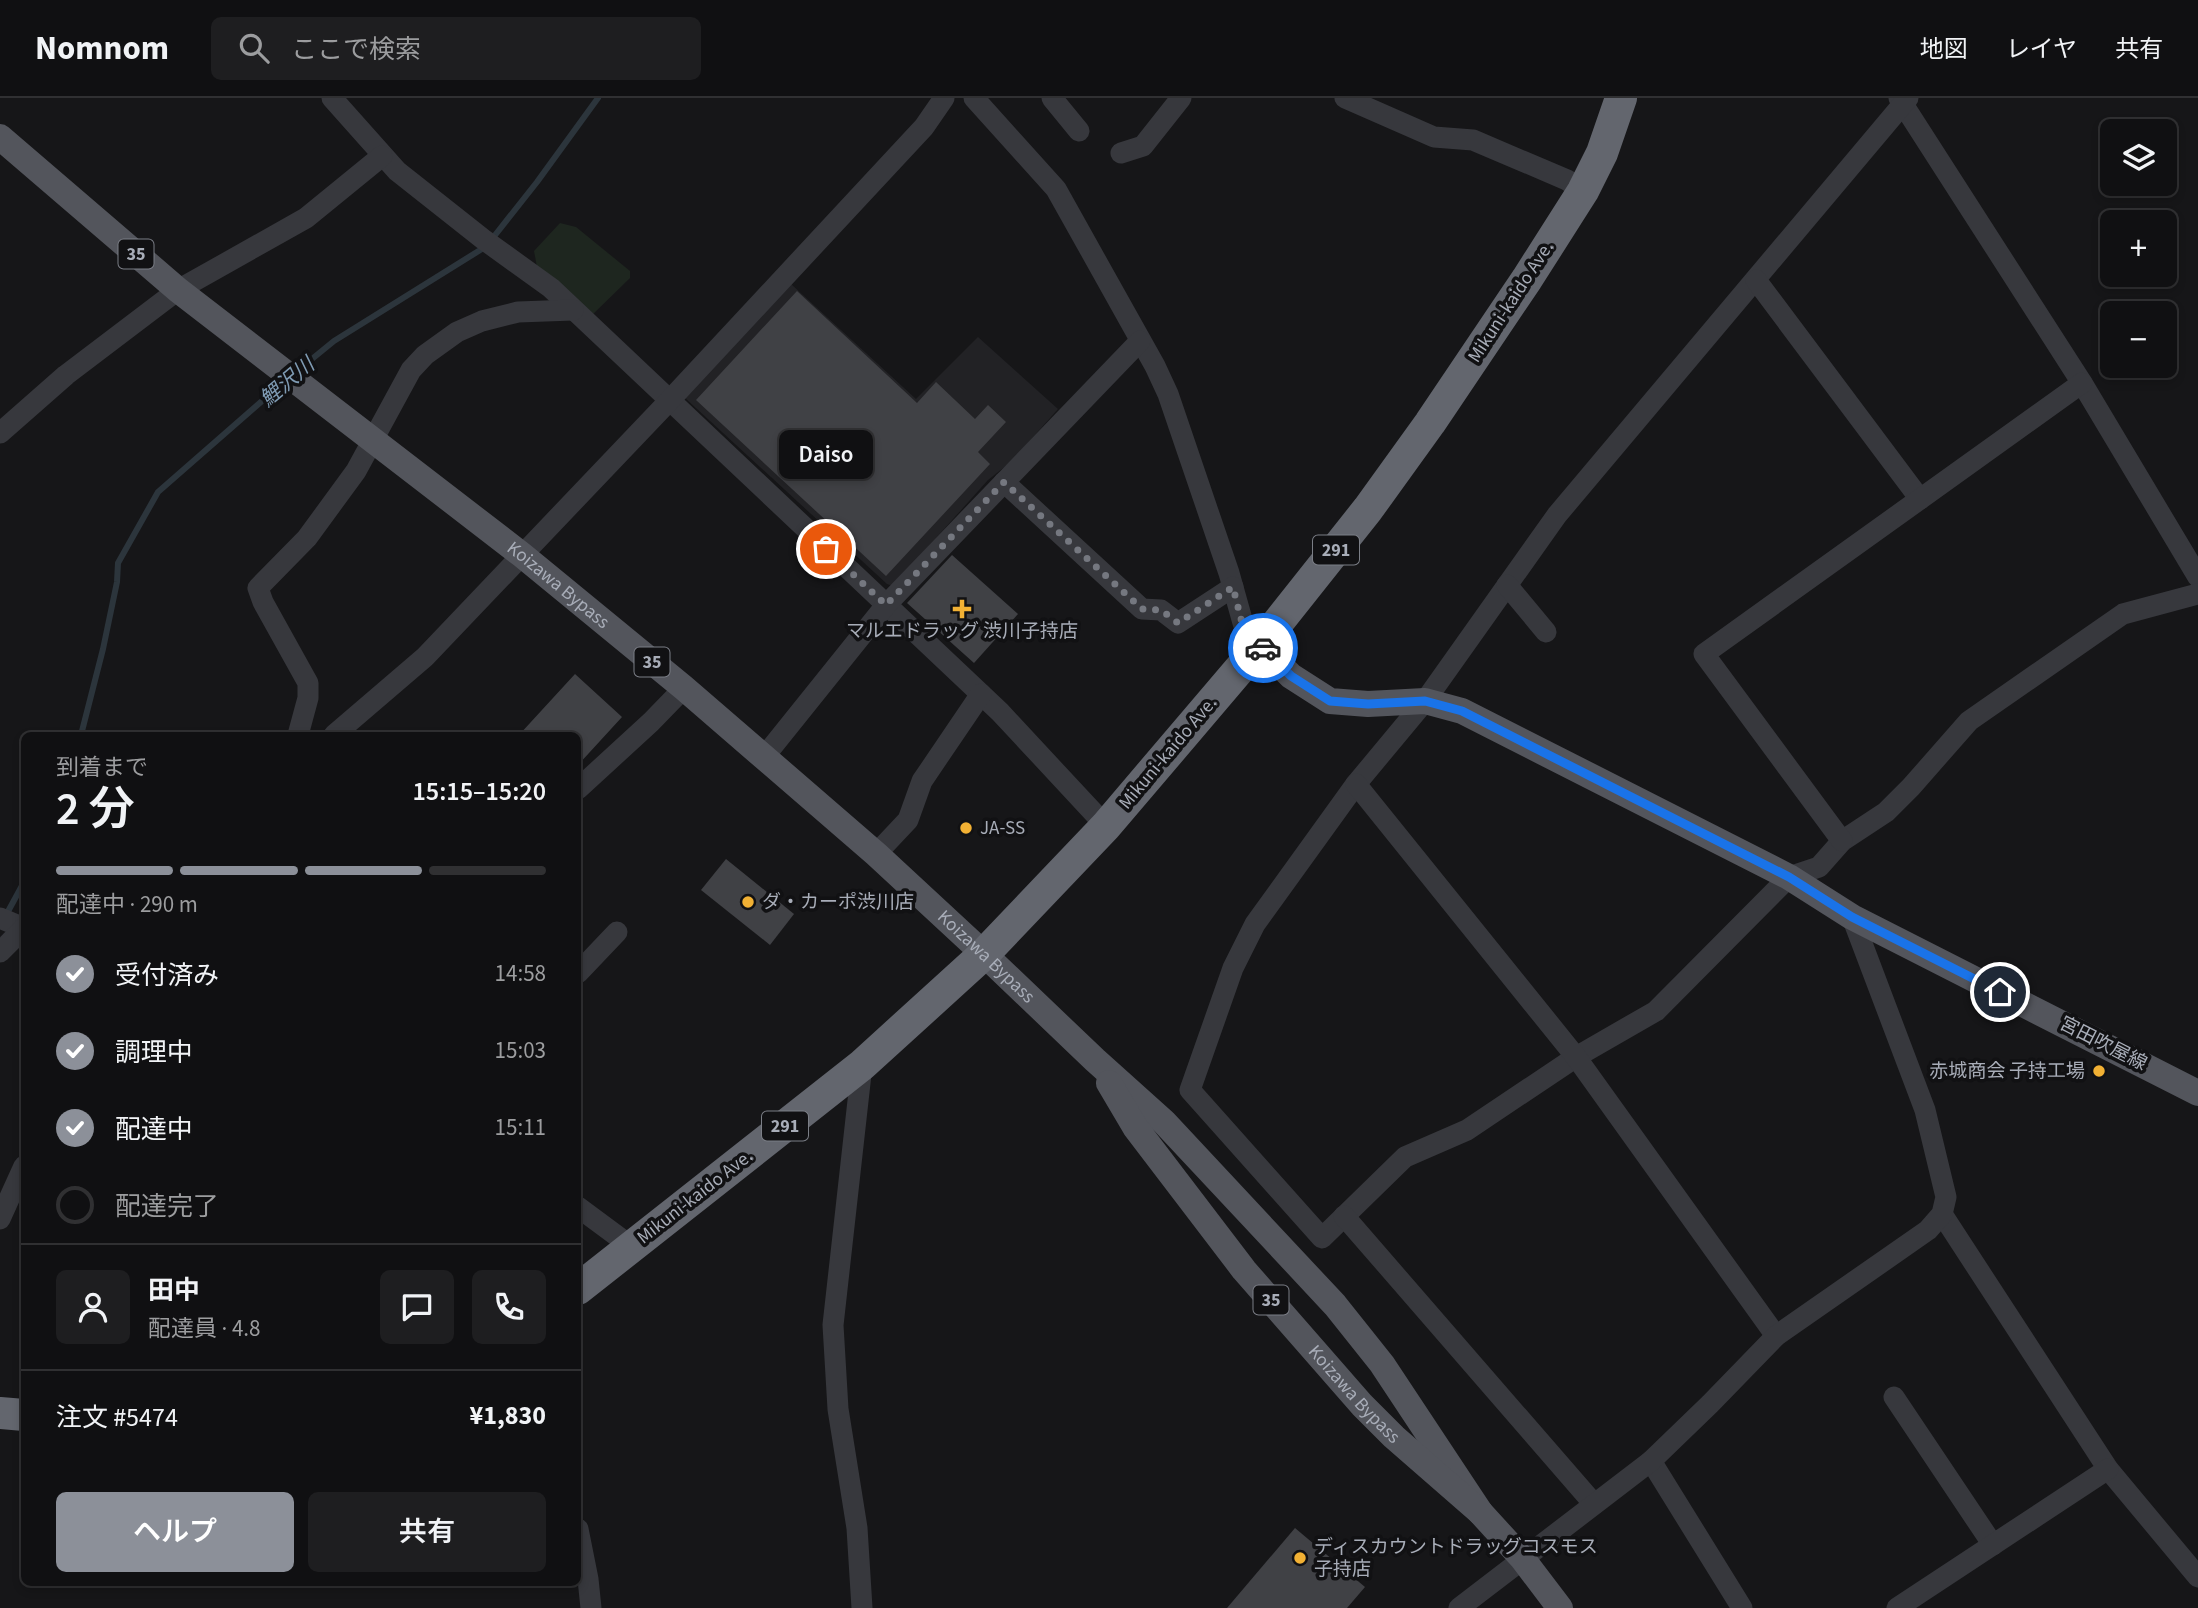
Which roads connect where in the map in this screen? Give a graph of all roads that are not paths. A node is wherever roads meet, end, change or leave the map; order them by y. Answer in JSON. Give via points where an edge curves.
{"nodes":[{"id":1,"x":332,"y":98,"type":"edge"},
{"id":2,"x":944,"y":98,"type":"edge"},
{"id":3,"x":974,"y":98,"type":"edge"},
{"id":4,"x":1052,"y":98,"type":"edge"},
{"id":5,"x":1181,"y":98,"type":"edge"},
{"id":6,"x":1345,"y":98,"type":"edge"},
{"id":7,"x":1620,"y":98,"type":"edge"},
{"id":8,"x":1903,"y":100,"type":"edge"},
{"id":9,"x":1079,"y":131,"type":"dead end"},
{"id":10,"x":0,"y":137,"type":"edge"},
{"id":11,"x":1121,"y":153,"type":"dead end"},
{"id":12,"x":382,"y":156,"type":"junction"},
{"id":13,"x":1583,"y":191,"type":"junction"},
{"id":14,"x":1756,"y":280,"type":"junction"},
{"id":15,"x":178,"y":290,"type":"junction"},
{"id":16,"x":573,"y":310,"type":"junction"},
{"id":17,"x":1140,"y":341,"type":"junction"},
{"id":18,"x":2082,"y":383,"type":"junction"},
{"id":19,"x":669,"y":401,"type":"junction"},
{"id":20,"x":0,"y":433,"type":"edge"},
{"id":21,"x":372,"y":441,"type":"junction"},
{"id":22,"x":1004,"y":482,"type":"junction"},
{"id":23,"x":1920,"y":499,"type":"junction"},
{"id":24,"x":522,"y":555,"type":"junction"},
{"id":25,"x":2198,"y":576,"type":"edge"},
{"id":26,"x":1507,"y":585,"type":"junction"},
{"id":27,"x":1233,"y":587,"type":"junction"},
{"id":28,"x":2198,"y":594,"type":"edge"},
{"id":29,"x":886,"y":605,"type":"junction"},
{"id":30,"x":1546,"y":632,"type":"dead end"},
{"id":31,"x":1260,"y":645,"type":"junction"},
{"id":32,"x":684,"y":688,"type":"junction"},
{"id":33,"x":981,"y":694,"type":"junction"},
{"id":34,"x":1425,"y":701,"type":"junction"},
{"id":35,"x":299,"y":732,"type":"edge"},
{"id":36,"x":338,"y":732,"type":"edge"},
{"id":37,"x":764,"y":757,"type":"junction"},
{"id":38,"x":1356,"y":784,"type":"junction"},
{"id":39,"x":581,"y":786,"type":"edge"},
{"id":40,"x":1106,"y":827,"type":"junction"},
{"id":41,"x":1842,"y":841,"type":"junction"},
{"id":42,"x":876,"y":854,"type":"junction"},
{"id":43,"x":1789,"y":877,"type":"junction"},
{"id":44,"x":1852,"y":917,"type":"junction"},
{"id":45,"x":16,"y":924,"type":"edge"},
{"id":46,"x":617,"y":932,"type":"dead end"},
{"id":47,"x":0,"y":953,"type":"edge"},
{"id":48,"x":984,"y":954,"type":"junction"},
{"id":49,"x":581,"y":969,"type":"edge"},
{"id":50,"x":1576,"y":1056,"type":"junction"},
{"id":51,"x":1095,"y":1060,"type":"junction"},
{"id":52,"x":862,"y":1065,"type":"junction"},
{"id":53,"x":2198,"y":1093,"type":"edge"},
{"id":54,"x":21,"y":1173,"type":"edge"},
{"id":55,"x":581,"y":1209,"type":"edge"},
{"id":56,"x":1942,"y":1214,"type":"junction"},
{"id":57,"x":1343,"y":1216,"type":"junction"},
{"id":58,"x":0,"y":1219,"type":"edge"},
{"id":59,"x":632,"y":1247,"type":"junction"},
{"id":60,"x":581,"y":1287,"type":"edge"},
{"id":61,"x":1776,"y":1336,"type":"junction"},
{"id":62,"x":1894,"y":1397,"type":"dead end"},
{"id":63,"x":0,"y":1413,"type":"edge"},
{"id":64,"x":21,"y":1415,"type":"edge"},
{"id":65,"x":1651,"y":1461,"type":"junction"},
{"id":66,"x":2108,"y":1469,"type":"junction"},
{"id":67,"x":1594,"y":1504,"type":"junction"},
{"id":68,"x":1480,"y":1512,"type":"junction"},
{"id":69,"x":581,"y":1544,"type":"edge"},
{"id":70,"x":1993,"y":1545,"type":"junction"},
{"id":71,"x":1522,"y":1558,"type":"junction"},
{"id":72,"x":2198,"y":1577,"type":"edge"},
{"id":73,"x":591,"y":1608,"type":"edge"},
{"id":74,"x":862,"y":1608,"type":"edge"},
{"id":75,"x":1459,"y":1608,"type":"edge"},
{"id":76,"x":1560,"y":1608,"type":"edge"},
{"id":77,"x":1742,"y":1608,"type":"edge"},
{"id":78,"x":1897,"y":1608,"type":"edge"}],
"edges":[{"from":1,"to":12,"type":"street"},
{"from":2,"to":19,"type":"street","via":[[924,127]]},
{"from":3,"to":17,"type":"street","via":[[1056,189]]},
{"from":4,"to":9,"type":"street"},
{"from":5,"to":11,"type":"street","via":[[1143,146]]},
{"from":6,"to":13,"type":"street","via":[[1434,137],[1473,140]]},
{"from":7,"to":13,"type":"highway","name":"Mikuni-kaido Ave.","number":"291","via":[[1602,153]]},
{"from":8,"to":14,"type":"street"},
{"from":8,"to":18,"type":"street"},
{"from":10,"to":15,"type":"main road","name":"Koizawa Bypass","number":"35"},
{"from":12,"to":15,"type":"street","via":[[306,218]]},
{"from":12,"to":16,"type":"street"},
{"from":13,"to":31,"type":"highway","name":"Mikuni-kaido Ave.","number":"291","via":[[1430,423]]},
{"from":14,"to":23,"type":"street"},
{"from":14,"to":26,"type":"street","via":[[1557,515]]},
{"from":15,"to":20,"type":"street","via":[[66,375]]},
{"from":15,"to":21,"type":"main road","name":"Koizawa Bypass","number":"35"},
{"from":16,"to":19,"type":"street"},
{"from":16,"to":21,"type":"street","via":[[519,313],[482,321],[438,344],[411,370]]},
{"from":17,"to":22,"type":"street"},
{"from":17,"to":27,"type":"street","via":[[1168,394]]},
{"from":18,"to":23,"type":"street"},
{"from":18,"to":25,"type":"street"},
{"from":19,"to":24,"type":"street"},
{"from":19,"to":29,"type":"street"},
{"from":21,"to":24,"type":"main road","name":"Koizawa Bypass","number":"35"},
{"from":21,"to":35,"type":"street","via":[[307,538],[258,588],[308,683]]},
{"from":22,"to":27,"type":"street","via":[[1142,609],[1161,610],[1178,623]]},
{"from":22,"to":29,"type":"street"},
{"from":23,"to":41,"type":"street","via":[[1704,654]]},
{"from":24,"to":32,"type":"main road","name":"Koizawa Bypass","number":"35"},
{"from":24,"to":36,"type":"street","via":[[425,657]]},
{"from":26,"to":30,"type":"street"},
{"from":26,"to":34,"type":"street"},
{"from":27,"to":31,"type":"street","via":[[1242,623]]},
{"from":28,"to":41,"type":"street","via":[[2123,614],[1980,713],[1886,812]]},
{"from":29,"to":33,"type":"street"},
{"from":29,"to":37,"type":"street"},
{"from":31,"to":34,"type":"main road","name":"宮田吹屋線","via":[[1291,676],[1330,701]]},
{"from":31,"to":40,"type":"highway","name":"Mikuni-kaido Ave.","number":"291"},
{"from":32,"to":37,"type":"main road","name":"Koizawa Bypass","number":"35"},
{"from":32,"to":39,"type":"street"},
{"from":33,"to":40,"type":"street"},
{"from":33,"to":42,"type":"street","via":[[922,781],[908,820]]},
{"from":34,"to":38,"type":"street"},
{"from":34,"to":43,"type":"main road","name":"宮田吹屋線","via":[[1462,711]]},
{"from":37,"to":42,"type":"main road","name":"Koizawa Bypass","number":"35"},
{"from":38,"to":50,"type":"street"},
{"from":38,"to":57,"type":"street","via":[[1255,924],[1233,968],[1190,1090],[1322,1238]]},
{"from":40,"to":48,"type":"highway","name":"Mikuni-kaido Ave.","number":"291"},
{"from":41,"to":43,"type":"street","via":[[1819,867]]},
{"from":42,"to":48,"type":"main road","name":"Koizawa Bypass","number":"35"},
{"from":43,"to":44,"type":"main road","name":"宮田吹屋線"},
{"from":43,"to":50,"type":"street","via":[[1656,1011]]},
{"from":44,"to":53,"type":"main road","name":"宮田吹屋線"},
{"from":44,"to":56,"type":"street","via":[[1925,1110],[1946,1197]]},
{"from":45,"to":47,"type":"street"},
{"from":46,"to":49,"type":"street"},
{"from":48,"to":51,"type":"main road","name":"Koizawa Bypass","number":"35"},
{"from":48,"to":52,"type":"highway","name":"Mikuni-kaido Ave.","number":"291"},
{"from":50,"to":57,"type":"street","via":[[1466,1130],[1405,1157]]},
{"from":50,"to":61,"type":"street"},
{"from":51,"to":68,"type":"main road","name":"Koizawa Bypass","number":"35","via":[[1164,1122],[1360,1335]]},
{"from":51,"to":68,"type":"main road","name":"Koizawa Bypass","number":"35","via":[[1135,1127],[1244,1269],[1362,1405]]},
{"from":52,"to":59,"type":"highway","name":"Mikuni-kaido Ave.","number":"291"},
{"from":52,"to":74,"type":"street","via":[[833,1325],[838,1409],[857,1528]]},
{"from":54,"to":58,"type":"street"},
{"from":55,"to":59,"type":"street"},
{"from":56,"to":61,"type":"street","via":[[1928,1230]]},
{"from":56,"to":66,"type":"street"},
{"from":57,"to":67,"type":"street"},
{"from":59,"to":60,"type":"highway","name":"Mikuni-kaido Ave.","number":"291"},
{"from":61,"to":65,"type":"street"},
{"from":62,"to":70,"type":"street"},
{"from":63,"to":64,"type":"highway"},
{"from":65,"to":67,"type":"street"},
{"from":65,"to":77,"type":"street"},
{"from":66,"to":70,"type":"street"},
{"from":66,"to":72,"type":"street"},
{"from":67,"to":71,"type":"street"},
{"from":68,"to":71,"type":"main road","name":"Koizawa Bypass","number":"35"},
{"from":69,"to":73,"type":"street"},
{"from":70,"to":78,"type":"street"},
{"from":71,"to":75,"type":"street"},
{"from":71,"to":76,"type":"main road","name":"Koizawa Bypass","number":"35"}]}
